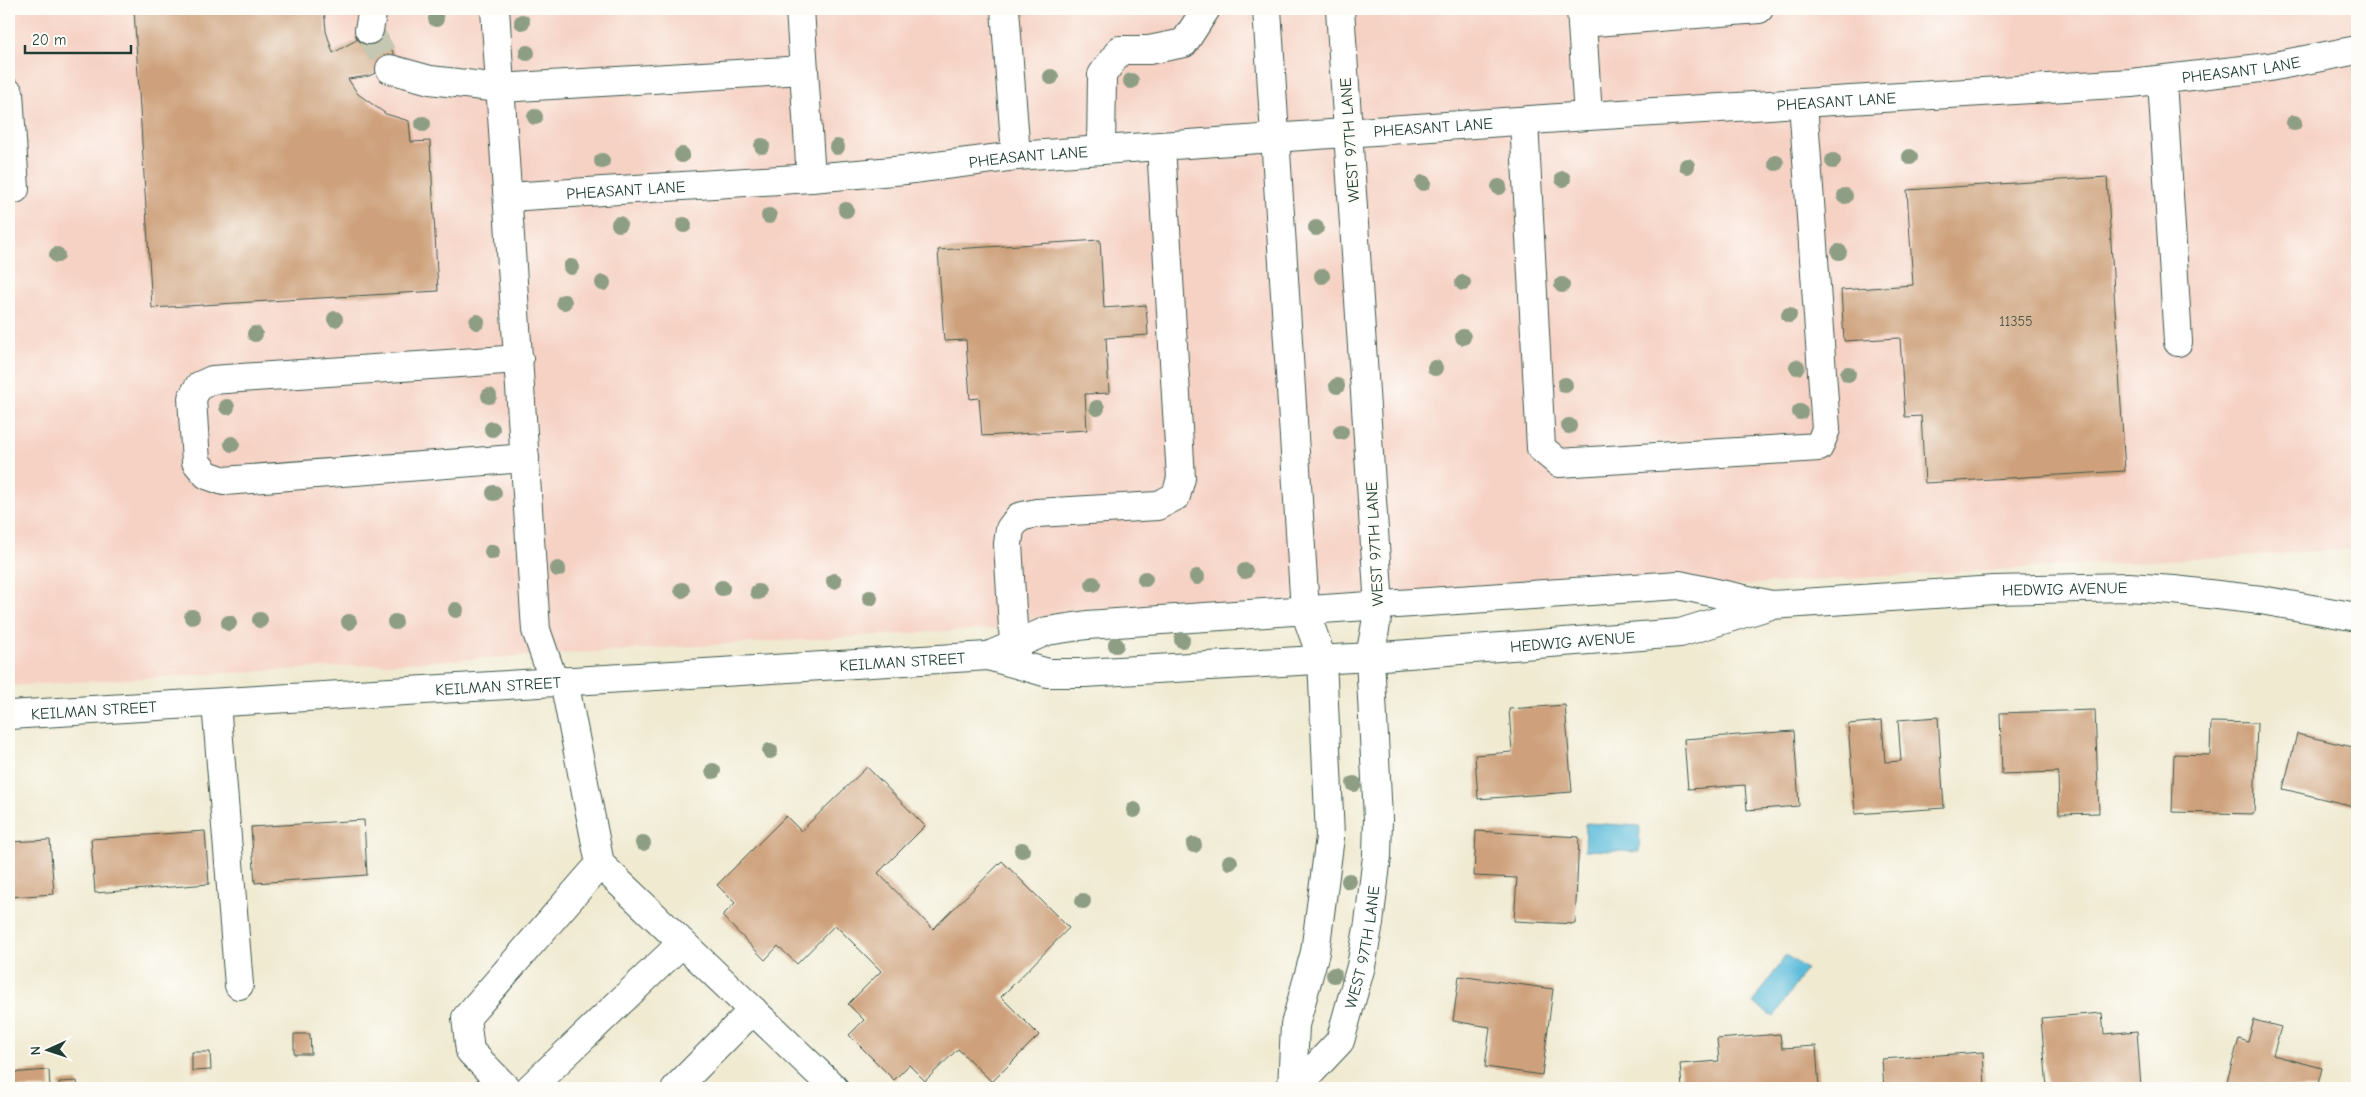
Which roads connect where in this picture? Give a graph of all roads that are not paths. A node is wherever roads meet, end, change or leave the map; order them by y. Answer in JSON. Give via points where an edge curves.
{"nodes":[{"id":1,"x":496,"y":9,"type":"edge"},
{"id":2,"x":800,"y":9,"type":"edge"},
{"id":3,"x":1006,"y":9,"type":"edge"},
{"id":4,"x":1206,"y":9,"type":"edge"},
{"id":5,"x":1267,"y":9,"type":"edge"},
{"id":6,"x":1340,"y":9,"type":"edge"},
{"id":7,"x":1759,"y":9,"type":"edge"},
{"id":8,"x":1581,"y":16,"type":"edge"},
{"id":9,"x":2357,"y":50,"type":"edge"},
{"id":10,"x":390,"y":69,"type":"dead end"},
{"id":11,"x":804,"y":70,"type":"junction"},
{"id":12,"x":2162,"y":80,"type":"junction"},
{"id":13,"x":500,"y":88,"type":"junction"},
{"id":14,"x":9,"y":93,"type":"edge"},
{"id":15,"x":1803,"y":103,"type":"junction"},
{"id":16,"x":1588,"y":116,"type":"junction"},
{"id":17,"x":1524,"y":121,"type":"junction"},
{"id":18,"x":1348,"y":133,"type":"junction"},
{"id":19,"x":1275,"y":138,"type":"junction"},
{"id":20,"x":1162,"y":146,"type":"junction"},
{"id":21,"x":1101,"y":150,"type":"junction"},
{"id":22,"x":1016,"y":156,"type":"junction"},
{"id":23,"x":811,"y":178,"type":"junction"},
{"id":24,"x":9,"y":189,"type":"edge"},
{"id":25,"x":508,"y":197,"type":"junction"},
{"id":26,"x":2178,"y":342,"type":"dead end"},
{"id":27,"x":519,"y":359,"type":"junction"},
{"id":28,"x":525,"y":458,"type":"junction"},
{"id":29,"x":1771,"y":605,"type":"junction"},
{"id":30,"x":1379,"y":607,"type":"junction"},
{"id":31,"x":1305,"y":611,"type":"junction"},
{"id":32,"x":2357,"y":617,"type":"edge"},
{"id":33,"x":1014,"y":644,"type":"junction"},
{"id":34,"x":988,"y":656,"type":"junction"},
{"id":35,"x":1370,"y":657,"type":"junction"},
{"id":36,"x":1322,"y":659,"type":"junction"},
{"id":37,"x":559,"y":682,"type":"junction"},
{"id":38,"x":216,"y":703,"type":"junction"},
{"id":39,"x":9,"y":715,"type":"edge"},
{"id":40,"x":600,"y":864,"type":"junction"},
{"id":41,"x":682,"y":943,"type":"junction"},
{"id":42,"x":239,"y":985,"type":"dead end"},
{"id":43,"x":753,"y":1010,"type":"junction"},
{"id":44,"x":826,"y":1086,"type":"edge"},
{"id":45,"x":506,"y":1088,"type":"edge"},
{"id":46,"x":530,"y":1088,"type":"edge"},
{"id":47,"x":676,"y":1088,"type":"edge"},
{"id":48,"x":1292,"y":1088,"type":"edge"},
{"id":49,"x":1296,"y":1088,"type":"edge"}],
"edges":[{"from":1,"to":13,"type":"street"},
{"from":2,"to":11,"type":"street"},
{"from":3,"to":22,"type":"street"},
{"from":4,"to":21,"type":"street","via":[[1184,43],[1149,50],[1120,50],[1102,75]]},
{"from":5,"to":19,"type":"street"},
{"from":6,"to":18,"type":"street","name":"WEST 97TH LANE"},
{"from":7,"to":8,"type":"street"},
{"from":8,"to":16,"type":"street"},
{"from":9,"to":12,"type":"street","name":"PHEASANT LANE","via":[[2269,67]]},
{"from":10,"to":13,"type":"street","via":[[430,80]]},
{"from":11,"to":13,"type":"street"},
{"from":11,"to":23,"type":"street"},
{"from":12,"to":15,"type":"street","name":"PHEASANT LANE"},
{"from":12,"to":26,"type":"street"},
{"from":13,"to":25,"type":"street"},
{"from":14,"to":24,"type":"street","via":[[15,188]]},
{"from":15,"to":16,"type":"street","name":"PHEASANT LANE"},
{"from":15,"to":17,"type":"street","via":[[1826,429],[1819,447],[1559,463],[1541,448]]},
{"from":16,"to":17,"type":"street","name":"PHEASANT LANE"},
{"from":17,"to":18,"type":"street","name":"PHEASANT LANE"},
{"from":18,"to":19,"type":"street","name":"PHEASANT LANE"},
{"from":18,"to":30,"type":"street","name":"WEST 97TH LANE"},
{"from":19,"to":20,"type":"street","name":"PHEASANT LANE"},
{"from":19,"to":31,"type":"street"},
{"from":20,"to":21,"type":"street","name":"PHEASANT LANE"},
{"from":20,"to":33,"type":"street","via":[[1181,478],[1176,496],[1157,506],[1037,513],[1019,517],[1010,529],[1008,544]]},
{"from":21,"to":22,"type":"street","name":"PHEASANT LANE"},
{"from":22,"to":23,"type":"street","name":"PHEASANT LANE"},
{"from":23,"to":25,"type":"street","name":"PHEASANT LANE"},
{"from":25,"to":27,"type":"street"},
{"from":27,"to":28,"type":"street"},
{"from":27,"to":28,"type":"street","via":[[212,380],[199,386],[192,398],[196,462],[207,475],[224,481]]},
{"from":28,"to":37,"type":"street","via":[[536,630]]},
{"from":29,"to":30,"type":"street","name":"HEDWIG AVENUE","via":[[1679,585]]},
{"from":29,"to":32,"type":"street","name":"HEDWIG AVENUE","via":[[1994,590],[2128,587],[2261,600]]},
{"from":29,"to":35,"type":"street","name":"HEDWIG AVENUE","via":[[1680,633]]},
{"from":30,"to":31,"type":"street","name":"KEILMAN STREET"},
{"from":30,"to":35,"type":"street","name":"WEST 97TH LANE"},
{"from":31,"to":33,"type":"street","name":"KEILMAN STREET","via":[[1086,625],[1047,631]]},
{"from":31,"to":36,"type":"street"},
{"from":33,"to":34,"type":"street","name":"KEILMAN STREET"},
{"from":34,"to":36,"type":"street","name":"KEILMAN STREET","via":[[1048,673]]},
{"from":34,"to":37,"type":"street","name":"KEILMAN STREET"},
{"from":35,"to":36,"type":"street","name":"KEILMAN STREET"},
{"from":35,"to":49,"type":"street","name":"WEST 97TH LANE","via":[[1378,819],[1369,923],[1340,1041]]},
{"from":36,"to":48,"type":"street","via":[[1330,837],[1315,952],[1295,1025]]},
{"from":37,"to":38,"type":"street","name":"KEILMAN STREET"},
{"from":37,"to":40,"type":"street"},
{"from":38,"to":39,"type":"street","name":"KEILMAN STREET"},
{"from":38,"to":42,"type":"street"},
{"from":40,"to":41,"type":"street"},
{"from":40,"to":45,"type":"street","via":[[466,1018],[470,1051]]},
{"from":41,"to":43,"type":"street"},
{"from":41,"to":46,"type":"street"},
{"from":43,"to":44,"type":"street"},
{"from":43,"to":47,"type":"street"}]}
